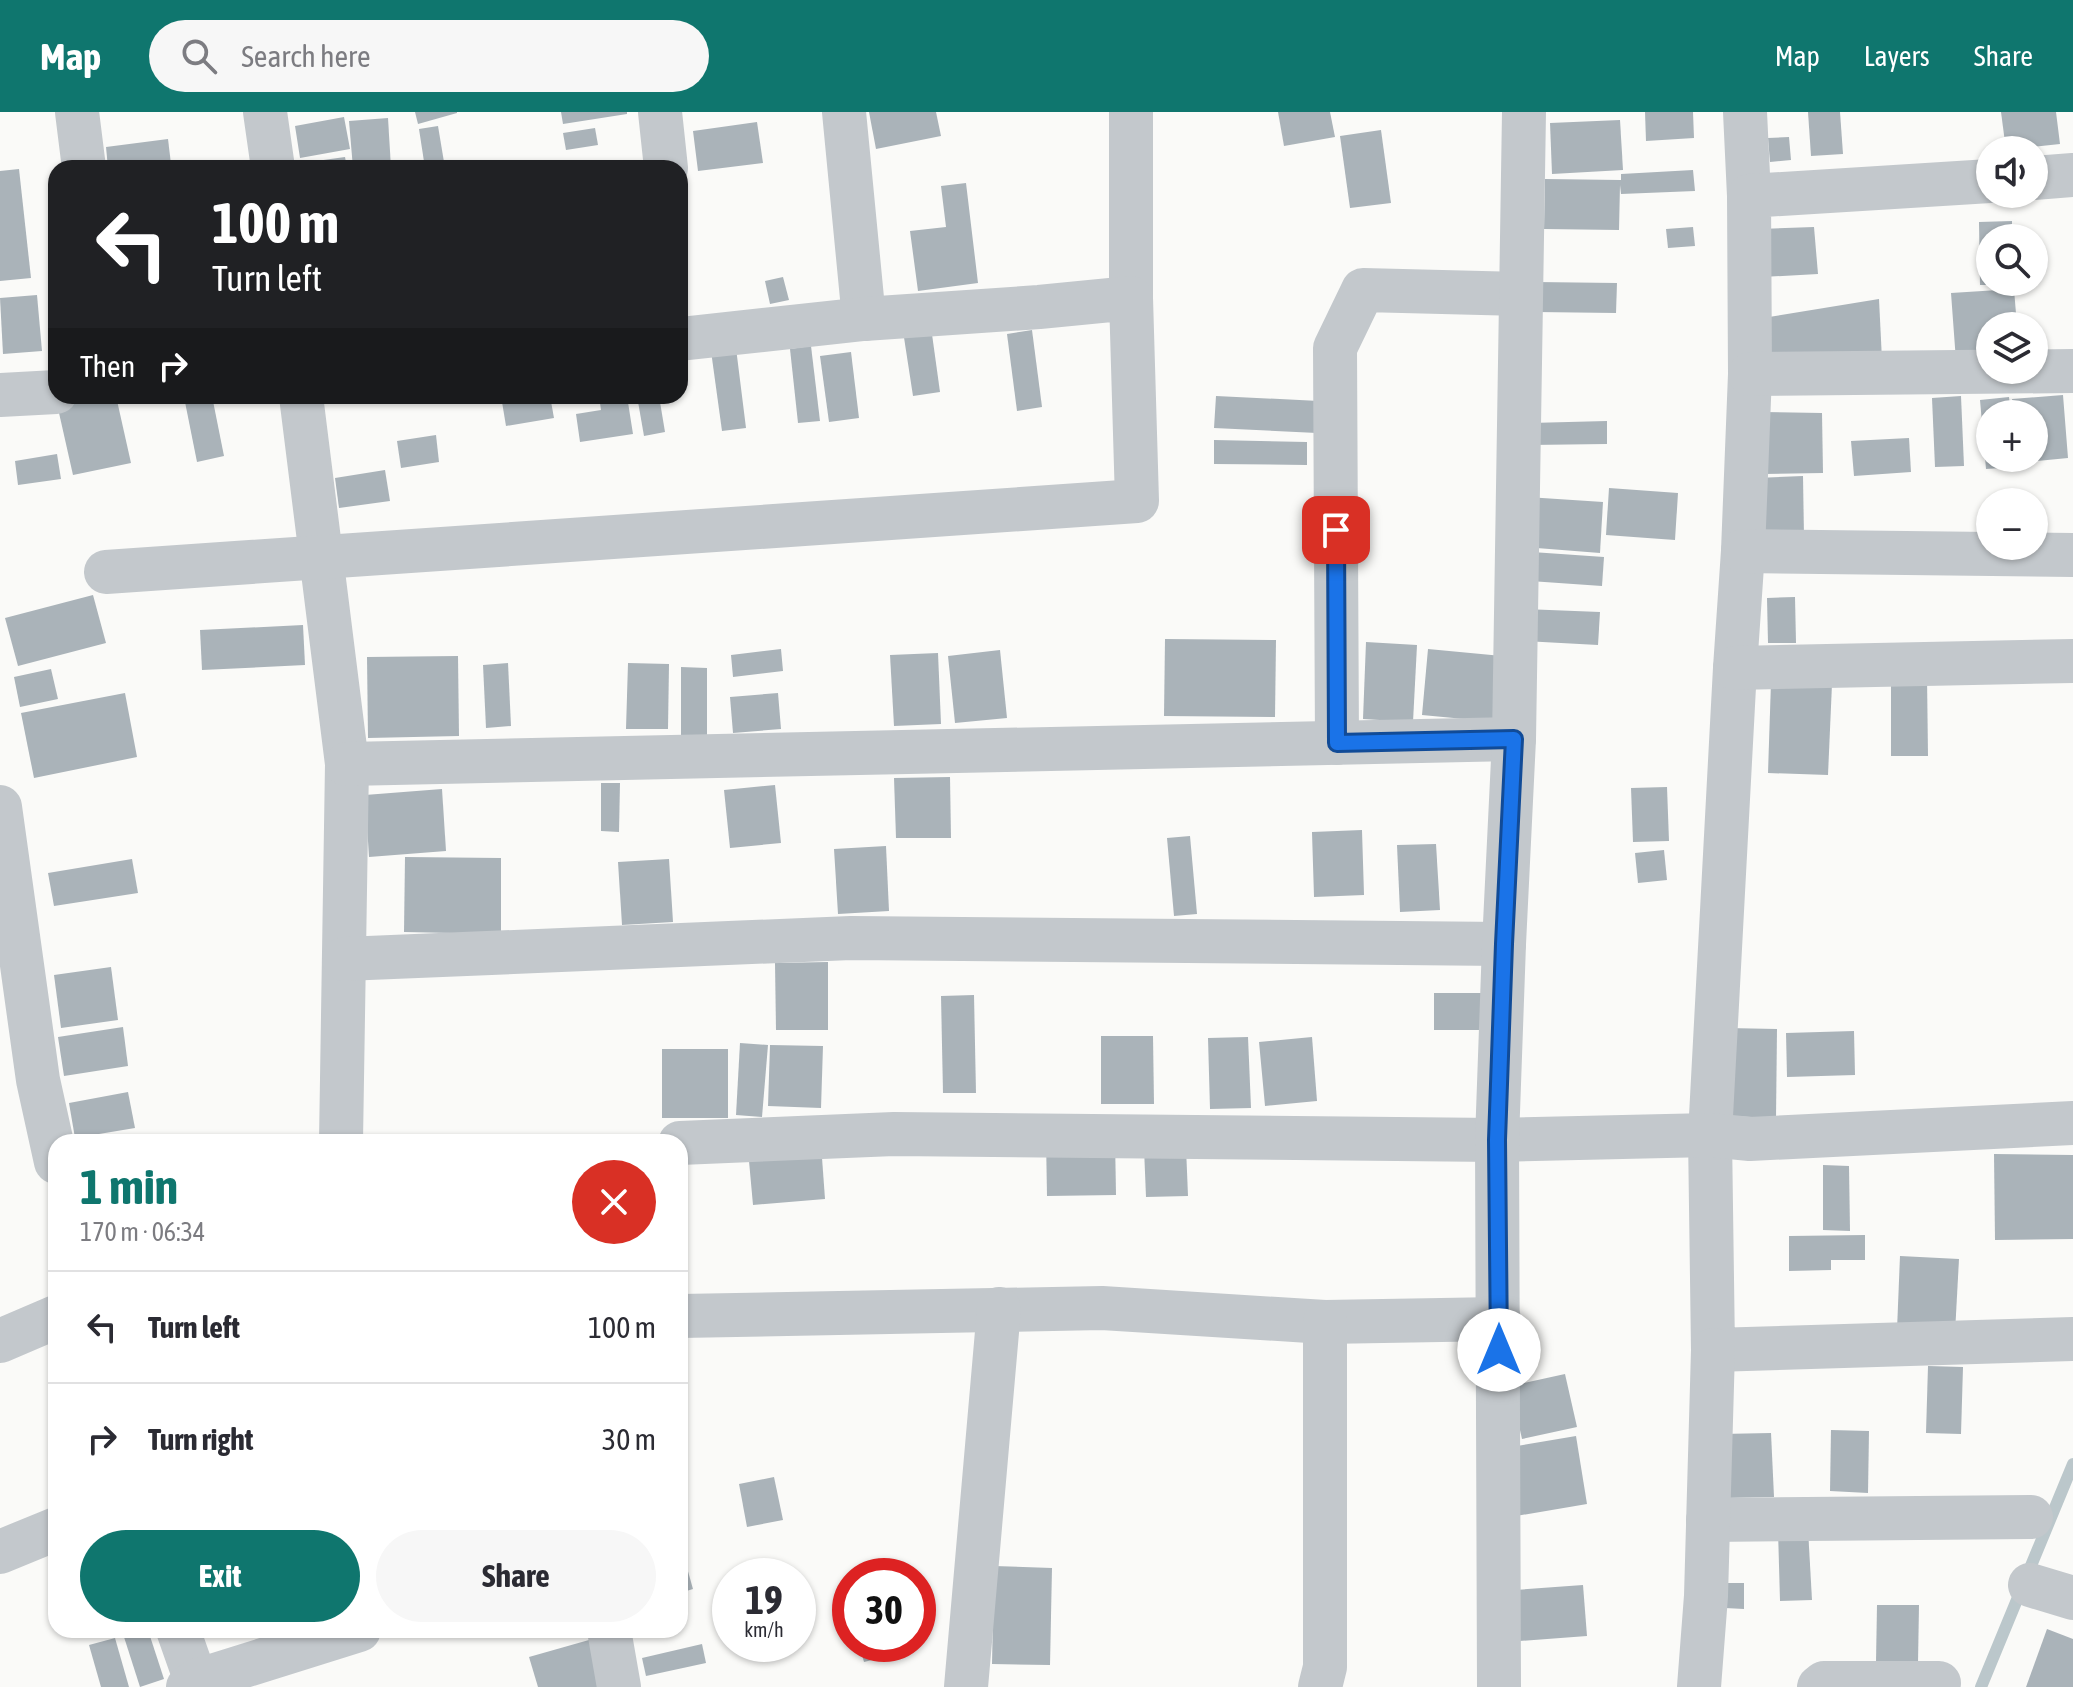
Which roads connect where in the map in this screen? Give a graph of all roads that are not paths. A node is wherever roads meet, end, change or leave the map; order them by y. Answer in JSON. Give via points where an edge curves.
{"nodes":[{"id":1,"x":77,"y":112,"type":"edge"},
{"id":2,"x":265,"y":112,"type":"edge"},
{"id":3,"x":660,"y":112,"type":"edge"},
{"id":4,"x":844,"y":112,"type":"edge"},
{"id":5,"x":1131,"y":112,"type":"edge"},
{"id":6,"x":1524,"y":112,"type":"edge"},
{"id":7,"x":1745,"y":112,"type":"edge"},
{"id":8,"x":83,"y":160,"type":"edge"},
{"id":9,"x":272,"y":160,"type":"edge"},
{"id":10,"x":665,"y":160,"type":"edge"},
{"id":11,"x":2073,"y":175,"type":"edge"},
{"id":12,"x":2048,"y":177,"type":"edge"},
{"id":13,"x":1976,"y":182,"type":"edge"},
{"id":14,"x":1749,"y":196,"type":"junction"},
{"id":15,"x":1521,"y":294,"type":"junction"},
{"id":16,"x":1131,"y":298,"type":"junction"},
{"id":17,"x":864,"y":319,"type":"junction"},
{"id":18,"x":688,"y":338,"type":"edge"},
{"id":19,"x":2073,"y":371,"type":"edge"},
{"id":20,"x":1750,"y":374,"type":"junction"},
{"id":21,"x":48,"y":392,"type":"edge"},
{"id":22,"x":0,"y":395,"type":"edge"},
{"id":23,"x":302,"y":404,"type":"edge"},
{"id":24,"x":1743,"y":551,"type":"junction"},
{"id":25,"x":2073,"y":555,"type":"edge"},
{"id":26,"x":322,"y":558,"type":"junction"},
{"id":27,"x":106,"y":572,"type":"dead end"},
{"id":28,"x":2073,"y":661,"type":"edge"},
{"id":29,"x":1735,"y":668,"type":"junction"},
{"id":30,"x":1514,"y":739,"type":"junction"},
{"id":31,"x":1337,"y":743,"type":"junction"},
{"id":32,"x":347,"y":764,"type":"junction"},
{"id":33,"x":0,"y":807,"type":"edge"},
{"id":34,"x":1504,"y":944,"type":"junction"},
{"id":35,"x":344,"y":959,"type":"junction"},
{"id":36,"x":2073,"y":1123,"type":"edge"},
{"id":37,"x":50,"y":1134,"type":"edge"},
{"id":38,"x":341,"y":1134,"type":"edge"},
{"id":39,"x":1710,"y":1135,"type":"junction"},
{"id":40,"x":1497,"y":1140,"type":"junction"},
{"id":41,"x":688,"y":1143,"type":"edge"},
{"id":42,"x":999,"y":1309,"type":"junction"},
{"id":43,"x":688,"y":1316,"type":"edge"},
{"id":44,"x":1499,"y":1319,"type":"junction"},
{"id":45,"x":48,"y":1320,"type":"edge"},
{"id":46,"x":1325,"y":1322,"type":"junction"},
{"id":47,"x":2073,"y":1339,"type":"edge"},
{"id":48,"x":0,"y":1341,"type":"edge"},
{"id":49,"x":1713,"y":1350,"type":"junction"},
{"id":50,"x":2031,"y":1517,"type":"dead end"},
{"id":51,"x":1708,"y":1520,"type":"junction"},
{"id":52,"x":48,"y":1532,"type":"edge"},
{"id":53,"x":0,"y":1552,"type":"edge"},
{"id":54,"x":2030,"y":1585,"type":"dead end"},
{"id":55,"x":2073,"y":1598,"type":"edge"},
{"id":56,"x":180,"y":1638,"type":"edge"},
{"id":57,"x":334,"y":1638,"type":"edge"},
{"id":58,"x":610,"y":1638,"type":"edge"},
{"id":59,"x":1939,"y":1683,"type":"dead end"},
{"id":60,"x":192,"y":1684,"type":"edge"},
{"id":61,"x":619,"y":1687,"type":"edge"},
{"id":62,"x":966,"y":1687,"type":"edge"},
{"id":63,"x":1320,"y":1687,"type":"edge"},
{"id":64,"x":1499,"y":1687,"type":"edge"},
{"id":65,"x":1699,"y":1687,"type":"edge"},
{"id":66,"x":1819,"y":1687,"type":"edge"}],
"edges":[{"from":1,"to":8,"type":"street"},
{"from":2,"to":9,"type":"street"},
{"from":3,"to":10,"type":"street"},
{"from":4,"to":17,"type":"street"},
{"from":5,"to":16,"type":"street"},
{"from":6,"to":15,"type":"street"},
{"from":7,"to":14,"type":"street"},
{"from":11,"to":12,"type":"street"},
{"from":13,"to":14,"type":"street"},
{"from":14,"to":20,"type":"street"},
{"from":15,"to":30,"type":"street"},
{"from":15,"to":31,"type":"street","via":[[1363,290],[1335,348]]},
{"from":16,"to":17,"type":"street"},
{"from":16,"to":26,"type":"street","via":[[1137,501]]},
{"from":17,"to":18,"type":"street"},
{"from":19,"to":20,"type":"street"},
{"from":20,"to":24,"type":"street"},
{"from":21,"to":22,"type":"street"},
{"from":23,"to":26,"type":"street"},
{"from":24,"to":25,"type":"street"},
{"from":24,"to":29,"type":"street"},
{"from":26,"to":27,"type":"street"},
{"from":26,"to":32,"type":"street"},
{"from":28,"to":29,"type":"street"},
{"from":29,"to":39,"type":"street"},
{"from":30,"to":31,"type":"street"},
{"from":30,"to":34,"type":"street"},
{"from":31,"to":32,"type":"street"},
{"from":32,"to":35,"type":"street"},
{"from":33,"to":37,"type":"street"},
{"from":34,"to":35,"type":"street","via":[[851,938]]},
{"from":34,"to":40,"type":"street"},
{"from":35,"to":38,"type":"street"},
{"from":36,"to":39,"type":"street","via":[[1750,1139]]},
{"from":39,"to":40,"type":"street"},
{"from":39,"to":49,"type":"street"},
{"from":40,"to":41,"type":"street","via":[[894,1134]]},
{"from":40,"to":44,"type":"street"},
{"from":42,"to":43,"type":"street"},
{"from":42,"to":46,"type":"street","via":[[1102,1308]]},
{"from":42,"to":62,"type":"street"},
{"from":44,"to":46,"type":"street"},
{"from":44,"to":64,"type":"street"},
{"from":45,"to":48,"type":"street"},
{"from":46,"to":63,"type":"street","via":[[1325,1667]]},
{"from":47,"to":49,"type":"street"},
{"from":49,"to":51,"type":"street"},
{"from":50,"to":51,"type":"street"},
{"from":51,"to":65,"type":"street"},
{"from":52,"to":53,"type":"street"},
{"from":54,"to":55,"type":"street"},
{"from":56,"to":60,"type":"street"},
{"from":57,"to":60,"type":"street"},
{"from":58,"to":61,"type":"street"},
{"from":59,"to":66,"type":"street"}]}
